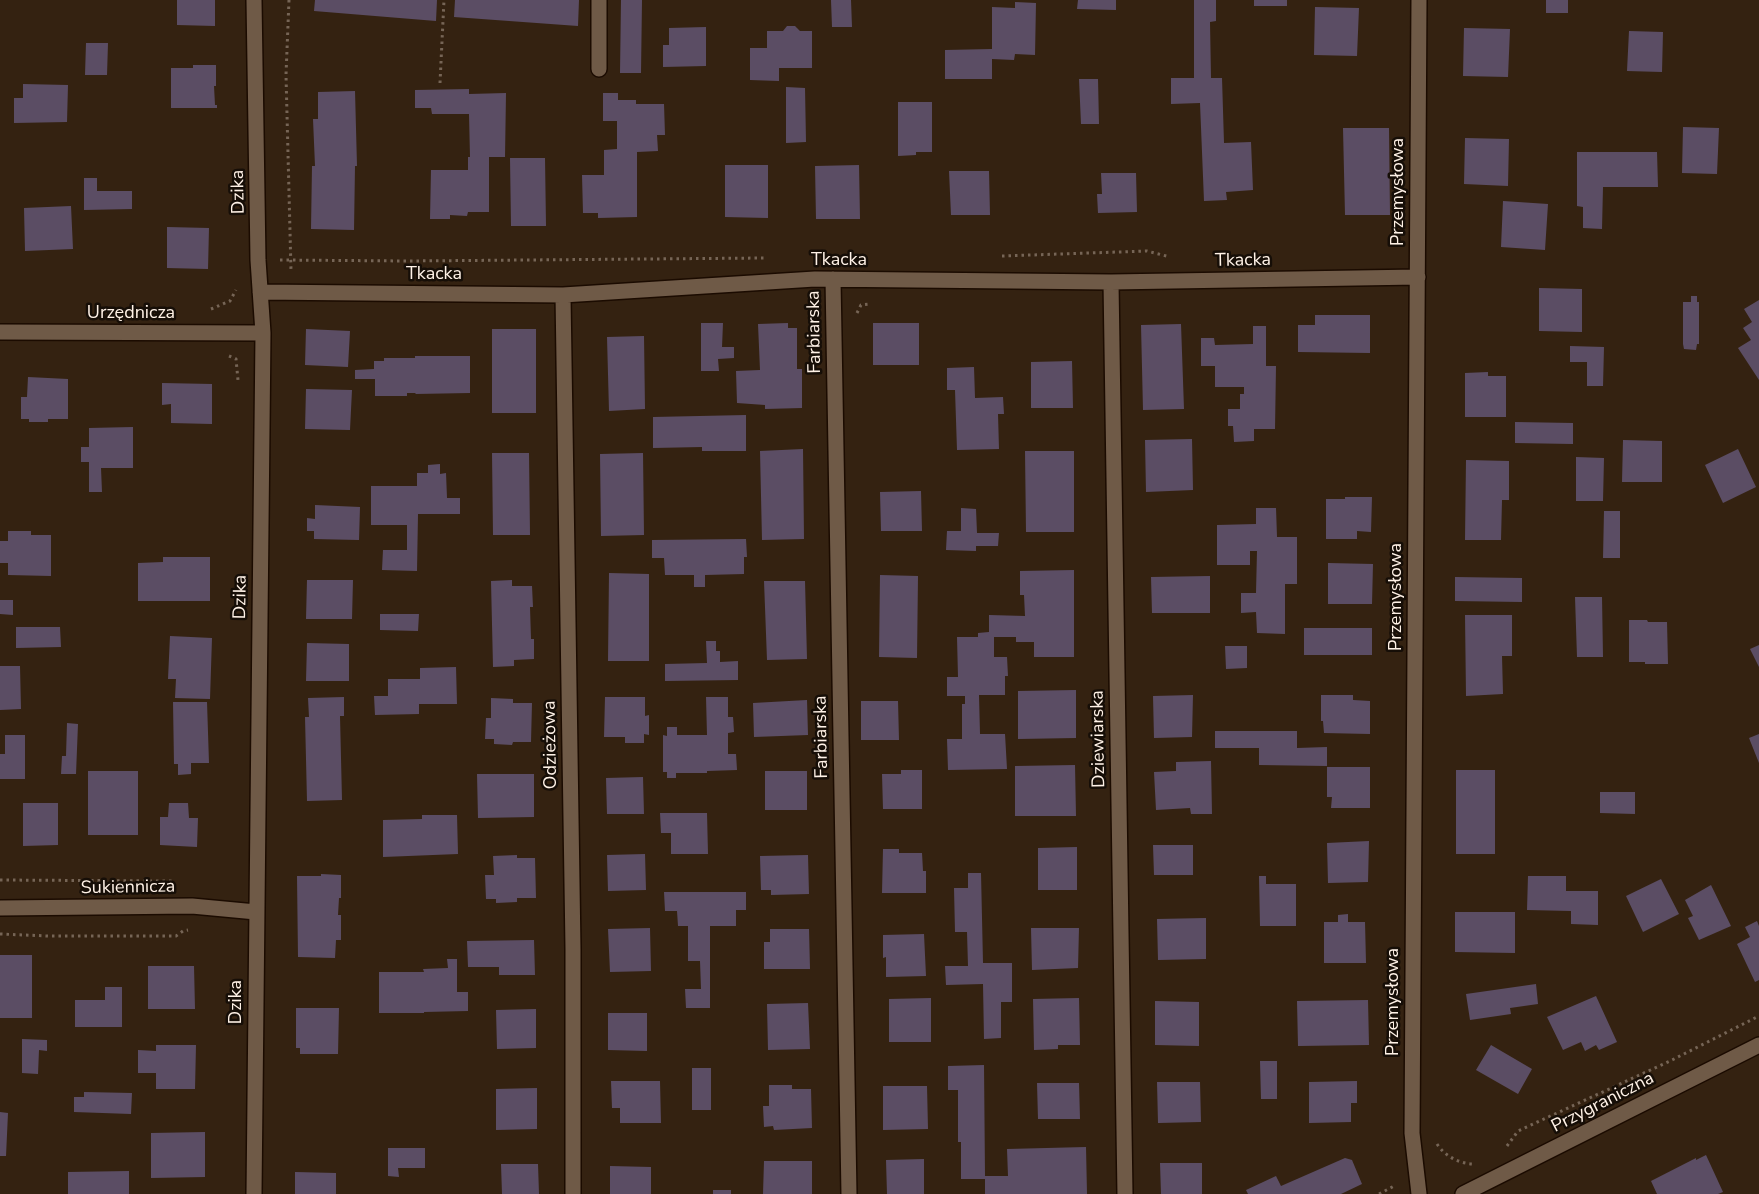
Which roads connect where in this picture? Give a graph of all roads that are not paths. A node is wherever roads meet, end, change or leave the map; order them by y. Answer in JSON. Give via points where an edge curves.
{"nodes":[{"id":1,"x":254,"y":0,"type":"edge"},
{"id":2,"x":599,"y":0,"type":"edge"},
{"id":3,"x":1419,"y":0,"type":"edge"},
{"id":4,"x":599,"y":69,"type":"dead end"},
{"id":5,"x":1418,"y":277,"type":"junction"},
{"id":6,"x":833,"y":279,"type":"junction"},
{"id":7,"x":1111,"y":282,"type":"junction"},
{"id":8,"x":260,"y":292,"type":"junction"},
{"id":9,"x":562,"y":295,"type":"junction"},
{"id":10,"x":0,"y":332,"type":"edge"},
{"id":11,"x":263,"y":333,"type":"junction"},
{"id":12,"x":0,"y":908,"type":"edge"},
{"id":13,"x":256,"y":912,"type":"junction"},
{"id":14,"x":1759,"y":1045,"type":"edge"},
{"id":15,"x":254,"y":1194,"type":"edge"},
{"id":16,"x":573,"y":1194,"type":"edge"},
{"id":17,"x":849,"y":1194,"type":"edge"},
{"id":18,"x":1125,"y":1194,"type":"edge"},
{"id":19,"x":1419,"y":1194,"type":"edge"},
{"id":20,"x":1463,"y":1194,"type":"edge"}],
"edges":[{"from":1,"to":8,"type":"street","name":"Dzika"},
{"from":2,"to":4,"type":"street"},
{"from":3,"to":5,"type":"street","name":"Przemysłowa"},
{"from":5,"to":7,"type":"street","name":"Tkacka"},
{"from":5,"to":19,"type":"street","name":"Przemysłowa","via":[[1412,1133]]},
{"from":6,"to":7,"type":"street","name":"Tkacka"},
{"from":6,"to":9,"type":"street","name":"Tkacka"},
{"from":6,"to":17,"type":"street","name":"Farbiarska"},
{"from":7,"to":18,"type":"street","name":"Dziewiarska"},
{"from":8,"to":9,"type":"street","name":"Tkacka"},
{"from":8,"to":11,"type":"street","name":"Dzika"},
{"from":9,"to":16,"type":"street","name":"Odzieżowa","via":[[573,959]]},
{"from":10,"to":11,"type":"street","name":"Urzędnicza"},
{"from":11,"to":13,"type":"street","name":"Dzika"},
{"from":12,"to":13,"type":"street","name":"Sukiennicza","via":[[192,906]]},
{"from":13,"to":15,"type":"street","name":"Dzika"},
{"from":14,"to":20,"type":"street","name":"Przygraniczna"}]}
